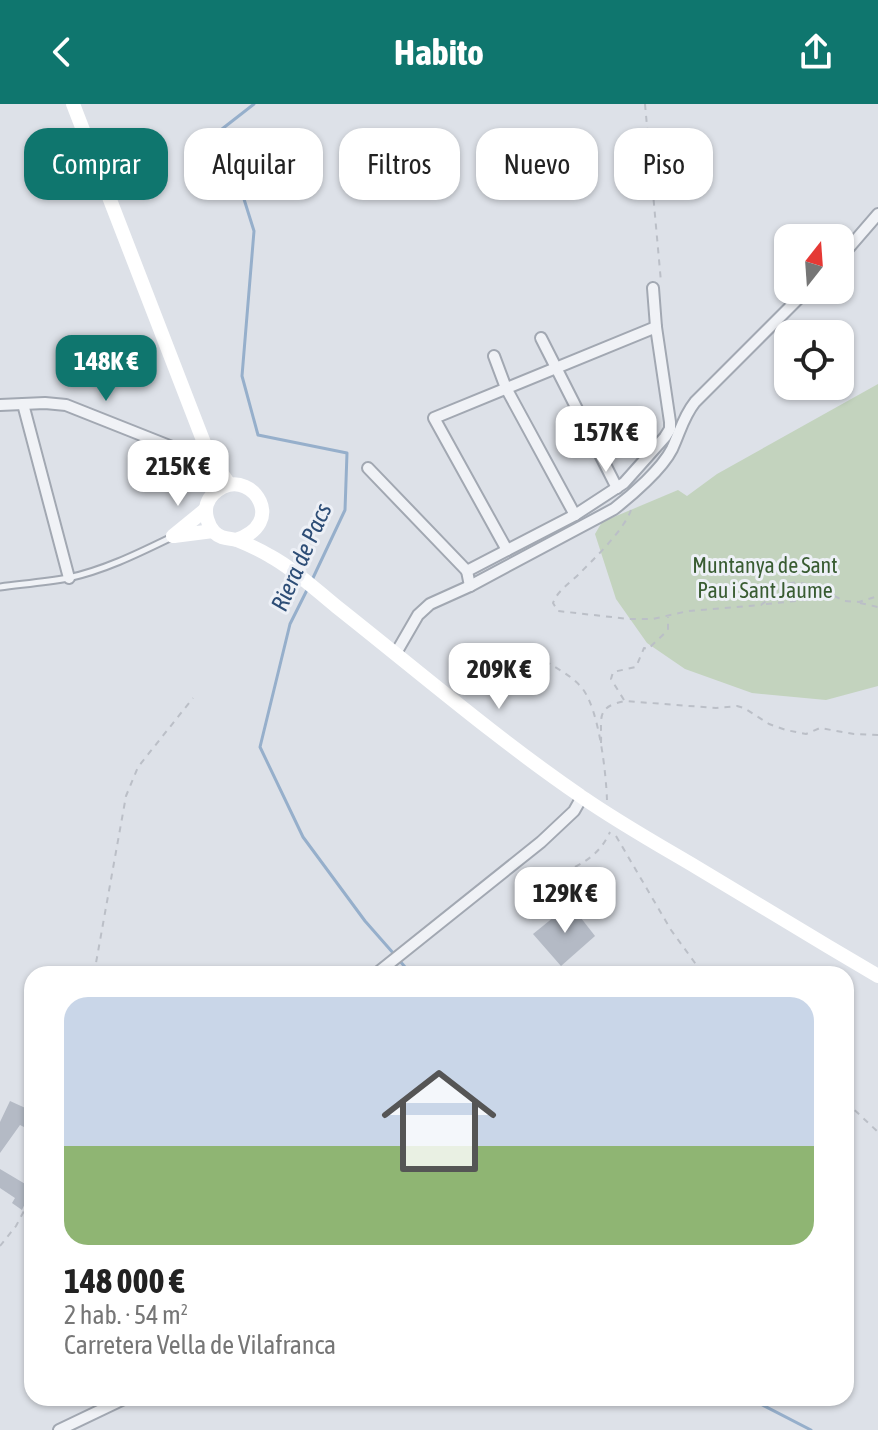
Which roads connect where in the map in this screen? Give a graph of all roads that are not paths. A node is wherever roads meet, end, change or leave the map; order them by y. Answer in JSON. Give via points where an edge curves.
{"nodes":[{"id":1,"x":73,"y":104,"type":"edge"},
{"id":2,"x":878,"y":214,"type":"edge"},
{"id":3,"x":854,"y":242,"type":"edge"},
{"id":4,"x":657,"y":285,"type":"road end"},
{"id":5,"x":793,"y":304,"type":"edge"},
{"id":6,"x":656,"y":327,"type":"junction"},
{"id":7,"x":541,"y":338,"type":"dead end"},
{"id":8,"x":494,"y":356,"type":"dead end"},
{"id":9,"x":556,"y":369,"type":"junction"},
{"id":10,"x":506,"y":388,"type":"junction"},
{"id":11,"x":23,"y":404,"type":"junction"},
{"id":12,"x":0,"y":405,"type":"edge"},
{"id":13,"x":209,"y":455,"type":"junction"},
{"id":14,"x":368,"y":468,"type":"dead end"},
{"id":15,"x":229,"y":484,"type":"junction"},
{"id":16,"x":617,"y":488,"type":"junction"},
{"id":17,"x":213,"y":494,"type":"junction"},
{"id":18,"x":206,"y":509,"type":"junction"},
{"id":19,"x":575,"y":515,"type":"junction"},
{"id":20,"x":256,"y":530,"type":"junction"},
{"id":21,"x":213,"y":531,"type":"junction"},
{"id":22,"x":173,"y":536,"type":"junction"},
{"id":23,"x":236,"y":540,"type":"junction"},
{"id":24,"x":507,"y":550,"type":"junction"},
{"id":25,"x":272,"y":557,"type":"junction"},
{"id":26,"x":467,"y":571,"type":"junction"},
{"id":27,"x":69,"y":578,"type":"junction"},
{"id":28,"x":470,"y":586,"type":"junction"},
{"id":29,"x":0,"y":587,"type":"edge"},
{"id":30,"x":396,"y":653,"type":"junction"},
{"id":31,"x":582,"y":797,"type":"junction"},
{"id":32,"x":385,"y":966,"type":"edge"},
{"id":33,"x":878,"y":976,"type":"edge"},
{"id":34,"x":109,"y":1406,"type":"edge"},
{"id":35,"x":59,"y":1430,"type":"edge"}],
"edges":[{"from":1,"to":13,"type":"main road"},
{"from":2,"to":3,"type":"street"},
{"from":4,"to":6,"type":"street"},
{"from":5,"to":28,"type":"street","via":[[695,402],[668,455],[631,497]]},
{"from":6,"to":9,"type":"street"},
{"from":6,"to":16,"type":"street","via":[[670,429]]},
{"from":7,"to":9,"type":"street"},
{"from":8,"to":10,"type":"street"},
{"from":9,"to":10,"type":"street"},
{"from":9,"to":16,"type":"street"},
{"from":10,"to":19,"type":"street"},
{"from":10,"to":24,"type":"street","via":[[434,418]]},
{"from":11,"to":12,"type":"street"},
{"from":11,"to":13,"type":"street","via":[[66,405],[192,455]]},
{"from":11,"to":27,"type":"street"},
{"from":13,"to":15,"type":"main road"},
{"from":13,"to":17,"type":"main road"},
{"from":14,"to":26,"type":"street"},
{"from":15,"to":17,"type":"main road"},
{"from":15,"to":20,"type":"main road","via":[[245,486],[257,496],[262,513]]},
{"from":16,"to":19,"type":"street"},
{"from":17,"to":18,"type":"main road"},
{"from":18,"to":21,"type":"main road"},
{"from":18,"to":22,"type":"main road"},
{"from":19,"to":24,"type":"street"},
{"from":20,"to":23,"type":"main road"},
{"from":20,"to":25,"type":"main road"},
{"from":21,"to":22,"type":"main road"},
{"from":21,"to":23,"type":"main road"},
{"from":22,"to":27,"type":"lane","via":[[122,561]]},
{"from":23,"to":25,"type":"main road"},
{"from":24,"to":26,"type":"street"},
{"from":25,"to":30,"type":"main road"},
{"from":26,"to":28,"type":"street"},
{"from":27,"to":29,"type":"lane"},
{"from":28,"to":30,"type":"street","via":[[430,604]]},
{"from":30,"to":31,"type":"main road"},
{"from":31,"to":32,"type":"street","via":[[541,842]]},
{"from":31,"to":33,"type":"main road","via":[[610,821]]},
{"from":34,"to":35,"type":"street"}]}
